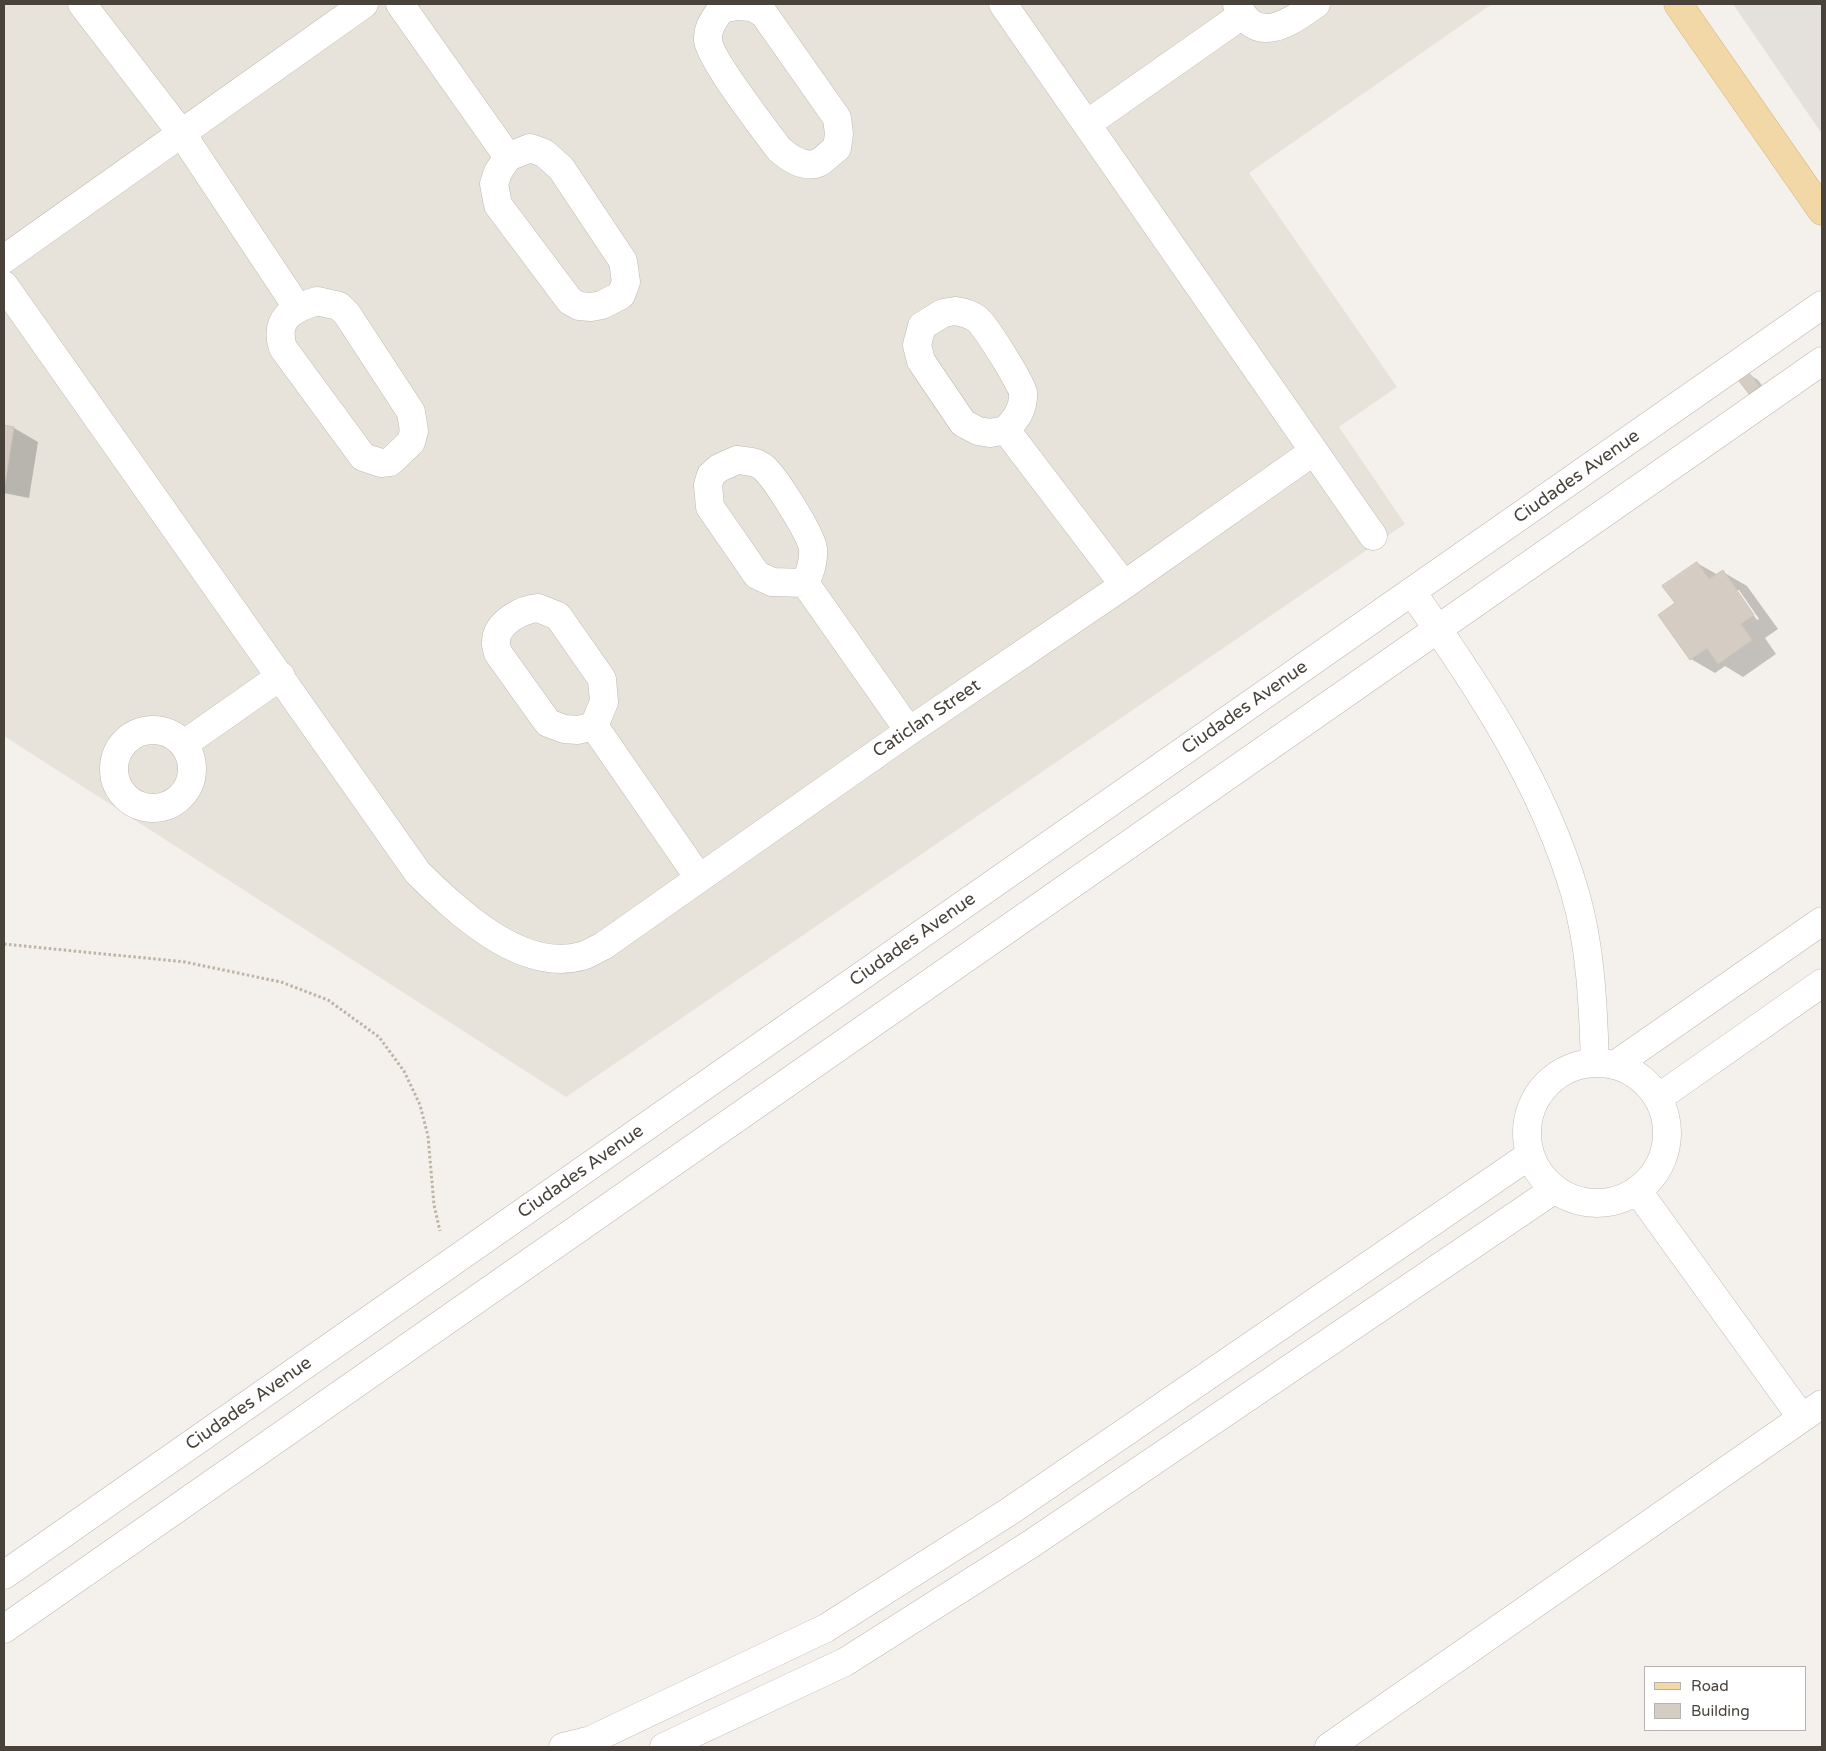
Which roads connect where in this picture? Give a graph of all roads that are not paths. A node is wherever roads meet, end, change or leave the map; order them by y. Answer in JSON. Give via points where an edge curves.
{"nodes":[{"id":1,"x":82,"y":4,"type":"edge"},
{"id":2,"x":364,"y":4,"type":"edge"},
{"id":3,"x":400,"y":4,"type":"edge"},
{"id":4,"x":1003,"y":4,"type":"edge"},
{"id":5,"x":1316,"y":4,"type":"edge"},
{"id":6,"x":1678,"y":4,"type":"edge"},
{"id":7,"x":720,"y":6,"type":"edge"},
{"id":8,"x":1239,"y":9,"type":"edge"},
{"id":9,"x":1087,"y":124,"type":"junction"},
{"id":10,"x":182,"y":134,"type":"junction"},
{"id":11,"x":508,"y":157,"type":"junction"},
{"id":12,"x":1822,"y":211,"type":"edge"},
{"id":13,"x":4,"y":258,"type":"edge"},
{"id":14,"x":4,"y":285,"type":"edge"},
{"id":15,"x":1822,"y":305,"type":"edge"},
{"id":16,"x":297,"y":307,"type":"junction"},
{"id":17,"x":1822,"y":360,"type":"edge"},
{"id":18,"x":1006,"y":430,"type":"junction"},
{"id":19,"x":1314,"y":451,"type":"junction"},
{"id":20,"x":1373,"y":536,"type":"dead end"},
{"id":21,"x":805,"y":583,"type":"junction"},
{"id":22,"x":1124,"y":585,"type":"junction"},
{"id":23,"x":1412,"y":592,"type":"junction"},
{"id":24,"x":1438,"y":628,"type":"junction"},
{"id":25,"x":281,"y":676,"type":"junction"},
{"id":26,"x":594,"y":726,"type":"junction"},
{"id":27,"x":908,"y":731,"type":"junction"},
{"id":28,"x":184,"y":744,"type":"dead end"},
{"id":29,"x":699,"y":878,"type":"junction"},
{"id":30,"x":1822,"y":921,"type":"edge"},
{"id":31,"x":1822,"y":984,"type":"edge"},
{"id":32,"x":1605,"y":1063,"type":"junction"},
{"id":33,"x":1658,"y":1098,"type":"junction"},
{"id":34,"x":1530,"y":1155,"type":"junction"},
{"id":35,"x":1555,"y":1189,"type":"junction"},
{"id":36,"x":1637,"y":1190,"type":"junction"},
{"id":37,"x":1812,"y":1411,"type":"edge"},
{"id":38,"x":935,"y":1559,"type":"junction"},
{"id":39,"x":4,"y":1574,"type":"edge"},
{"id":40,"x":957,"y":1591,"type":"junction"},
{"id":41,"x":4,"y":1629,"type":"edge"},
{"id":42,"x":563,"y":1747,"type":"edge"},
{"id":43,"x":664,"y":1747,"type":"edge"},
{"id":44,"x":1328,"y":1747,"type":"edge"}],
"edges":[{"from":1,"to":10,"type":"street"},
{"from":2,"to":10,"type":"street"},
{"from":3,"to":11,"type":"street"},
{"from":4,"to":9,"type":"street"},
{"from":5,"to":8,"type":"street","via":[[1280,27],[1259,28]]},
{"from":6,"to":12,"type":"main road"},
{"from":7,"to":7,"type":"street","via":[[752,7],[764,14],[837,118],[837,148],[818,163],[791,160],[778,149],[716,59],[708,41],[709,27]]},
{"from":8,"to":9,"type":"street"},
{"from":9,"to":19,"type":"street"},
{"from":10,"to":13,"type":"street"},
{"from":10,"to":16,"type":"street"},
{"from":11,"to":11,"type":"street","via":[[530,148],[544,153],[561,168],[623,261],[626,282],[620,295],[592,308],[570,301],[498,205],[494,184]]},
{"from":14,"to":25,"type":"street","name":"Caticlan Street"},
{"from":15,"to":23,"type":"street","name":"Ciudades Avenue"},
{"from":16,"to":16,"type":"street","via":[[317,301],[339,306],[411,412],[414,431],[411,442],[390,462],[381,463],[363,457],[283,348],[279,334],[282,323]]},
{"from":17,"to":24,"type":"street"},
{"from":18,"to":18,"type":"street","via":[[978,431],[963,423],[921,361],[917,345],[922,326],[943,313],[955,311],[978,320],[1023,391],[1019,415]]},
{"from":18,"to":22,"type":"street"},
{"from":19,"to":20,"type":"street"},
{"from":19,"to":22,"type":"street","name":"Caticlan Street"},
{"from":21,"to":21,"type":"street","via":[[772,582],[757,575],[710,507],[708,485],[711,475],[719,468],[737,460],[756,463],[764,468],[809,534],[812,566]]},
{"from":21,"to":27,"type":"street"},
{"from":22,"to":27,"type":"street","name":"Caticlan Street"},
{"from":23,"to":24,"type":"street"},
{"from":23,"to":39,"type":"street","name":"Ciudades Avenue"},
{"from":24,"to":32,"type":"street","via":[[1518,756],[1552,823],[1576,895]]},
{"from":24,"to":41,"type":"street"},
{"from":25,"to":28,"type":"street"},
{"from":25,"to":29,"type":"street","name":"Caticlan Street","via":[[418,873],[451,905],[493,937],[530,954],[557,958],[582,956],[603,946]]},
{"from":26,"to":26,"type":"street","via":[[604,702],[602,679],[558,616],[538,608],[526,609],[504,624],[496,640],[498,653],[548,723],[578,730]]},
{"from":26,"to":29,"type":"street"},
{"from":27,"to":29,"type":"street","name":"Caticlan Street"},
{"from":30,"to":32,"type":"street"},
{"from":31,"to":33,"type":"street"},
{"from":32,"to":33,"type":"street","via":[[1632,1072]]},
{"from":32,"to":34,"type":"street","via":[[1563,1070],[1539,1093],[1527,1123]]},
{"from":33,"to":36,"type":"street","via":[[1665,1114],[1665,1148],[1650,1179]]},
{"from":34,"to":35,"type":"street","via":[[1540,1174]]},
{"from":34,"to":38,"type":"street"},
{"from":35,"to":36,"type":"street","via":[[1570,1198],[1587,1202],[1621,1198]]},
{"from":35,"to":40,"type":"street"},
{"from":36,"to":37,"type":"street"},
{"from":37,"to":44,"type":"street"},
{"from":38,"to":40,"type":"street"},
{"from":38,"to":42,"type":"street","via":[[826,1628],[591,1740]]},
{"from":40,"to":43,"type":"street","via":[[845,1662]]}]}
